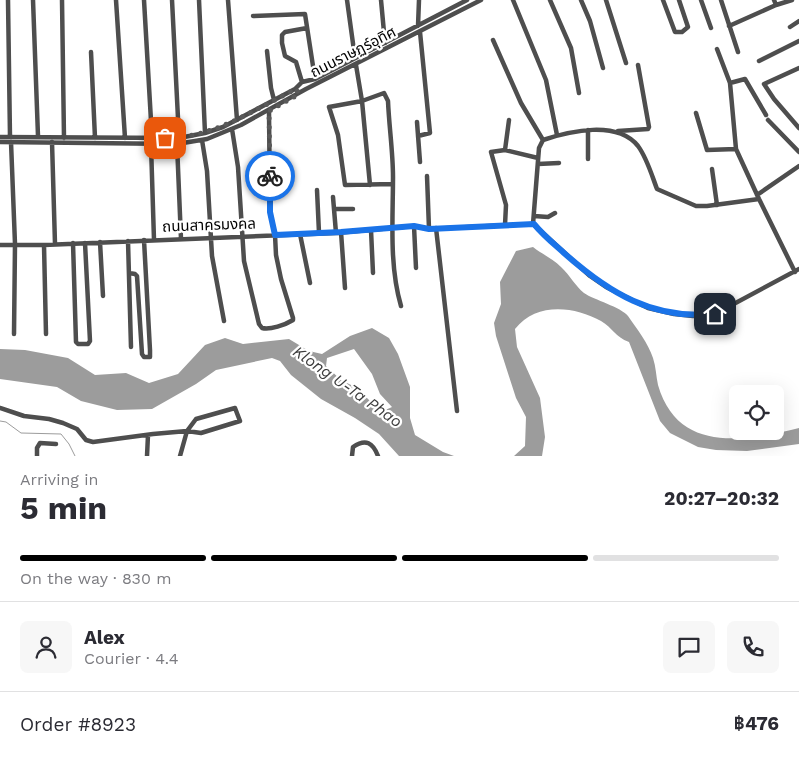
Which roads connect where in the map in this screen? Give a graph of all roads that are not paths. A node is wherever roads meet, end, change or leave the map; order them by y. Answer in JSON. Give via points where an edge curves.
{"nodes":[{"id":1,"x":8,"y":0,"type":"edge"},
{"id":2,"x":33,"y":0,"type":"edge"},
{"id":3,"x":62,"y":0,"type":"edge"},
{"id":4,"x":116,"y":0,"type":"edge"},
{"id":5,"x":144,"y":0,"type":"edge"},
{"id":6,"x":172,"y":0,"type":"edge"},
{"id":7,"x":199,"y":0,"type":"edge"},
{"id":8,"x":228,"y":0,"type":"edge"},
{"id":9,"x":347,"y":0,"type":"edge"},
{"id":10,"x":381,"y":0,"type":"edge"},
{"id":11,"x":419,"y":0,"type":"edge"},
{"id":12,"x":467,"y":0,"type":"edge"},
{"id":13,"x":481,"y":0,"type":"edge"},
{"id":14,"x":513,"y":0,"type":"edge"},
{"id":15,"x":550,"y":0,"type":"edge"},
{"id":16,"x":581,"y":0,"type":"edge"},
{"id":17,"x":606,"y":0,"type":"edge"},
{"id":18,"x":663,"y":0,"type":"edge"},
{"id":19,"x":679,"y":0,"type":"edge"},
{"id":20,"x":701,"y":0,"type":"edge"},
{"id":21,"x":722,"y":0,"type":"edge"},
{"id":22,"x":792,"y":0,"type":"edge"},
{"id":23,"x":775,"y":3,"type":"edge"},
{"id":24,"x":253,"y":16,"type":"dead end"},
{"id":25,"x":799,"y":21,"type":"edge"},
{"id":26,"x":418,"y":26,"type":"junction"},
{"id":27,"x":729,"y":26,"type":"junction"},
{"id":28,"x":790,"y":27,"type":"dead end"},
{"id":29,"x":307,"y":28,"type":"junction"},
{"id":30,"x":711,"y":28,"type":"dead end"},
{"id":31,"x":420,"y":32,"type":"junction"},
{"id":32,"x":493,"y":40,"type":"dead end"},
{"id":33,"x":799,"y":41,"type":"edge"},
{"id":34,"x":385,"y":43,"type":"junction"},
{"id":35,"x":717,"y":48,"type":"dead end"},
{"id":36,"x":267,"y":51,"type":"dead end"},
{"id":37,"x":91,"y":52,"type":"dead end"},
{"id":38,"x":738,"y":52,"type":"dead end"},
{"id":39,"x":355,"y":58,"type":"junction"},
{"id":40,"x":759,"y":61,"type":"dead end"},
{"id":41,"x":626,"y":63,"type":"dead end"},
{"id":42,"x":356,"y":65,"type":"junction"},
{"id":43,"x":638,"y":65,"type":"dead end"},
{"id":44,"x":603,"y":68,"type":"dead end"},
{"id":45,"x":799,"y":68,"type":"edge"},
{"id":46,"x":315,"y":79,"type":"junction"},
{"id":47,"x":302,"y":82,"type":"junction"},
{"id":48,"x":730,"y":82,"type":"junction"},
{"id":49,"x":296,"y":89,"type":"junction"},
{"id":50,"x":579,"y":93,"type":"dead end"},
{"id":51,"x":299,"y":94,"type":"junction"},
{"id":52,"x":274,"y":100,"type":"junction"},
{"id":53,"x":362,"y":101,"type":"junction"},
{"id":54,"x":269,"y":111,"type":"junction"},
{"id":55,"x":696,"y":113,"type":"dead end"},
{"id":56,"x":766,"y":115,"type":"dead end"},
{"id":57,"x":237,"y":120,"type":"junction"},
{"id":58,"x":509,"y":120,"type":"dead end"},
{"id":59,"x":768,"y":120,"type":"dead end"},
{"id":60,"x":417,"y":122,"type":"dead end"},
{"id":61,"x":799,"y":128,"type":"edge"},
{"id":62,"x":232,"y":129,"type":"junction"},
{"id":63,"x":588,"y":130,"type":"junction"},
{"id":64,"x":617,"y":131,"type":"junction"},
{"id":65,"x":205,"y":133,"type":"junction"},
{"id":66,"x":557,"y":135,"type":"junction"},
{"id":67,"x":38,"y":136,"type":"junction"},
{"id":68,"x":418,"y":136,"type":"junction"},
{"id":69,"x":0,"y":137,"type":"edge"},
{"id":70,"x":64,"y":138,"type":"junction"},
{"id":71,"x":96,"y":138,"type":"junction"},
{"id":72,"x":125,"y":138,"type":"junction"},
{"id":73,"x":152,"y":138,"type":"junction"},
{"id":74,"x":179,"y":138,"type":"junction"},
{"id":75,"x":10,"y":140,"type":"junction"},
{"id":76,"x":83,"y":140,"type":"junction"},
{"id":77,"x":202,"y":140,"type":"junction"},
{"id":78,"x":543,"y":140,"type":"junction"},
{"id":79,"x":0,"y":142,"type":"edge"},
{"id":80,"x":52,"y":142,"type":"junction"},
{"id":81,"x":151,"y":144,"type":"junction"},
{"id":82,"x":177,"y":144,"type":"junction"},
{"id":83,"x":736,"y":149,"type":"junction"},
{"id":84,"x":505,"y":150,"type":"junction"},
{"id":85,"x":799,"y":152,"type":"edge"},
{"id":86,"x":588,"y":159,"type":"dead end"},
{"id":87,"x":538,"y":161,"type":"junction"},
{"id":88,"x":420,"y":162,"type":"dead end"},
{"id":89,"x":559,"y":163,"type":"dead end"},
{"id":90,"x":799,"y":166,"type":"edge"},
{"id":91,"x":712,"y":169,"type":"dead end"},
{"id":92,"x":427,"y":176,"type":"dead end"},
{"id":93,"x":393,"y":184,"type":"junction"},
{"id":94,"x":370,"y":185,"type":"junction"},
{"id":95,"x":317,"y":190,"type":"dead end"},
{"id":96,"x":333,"y":197,"type":"dead end"},
{"id":97,"x":758,"y":197,"type":"junction"},
{"id":98,"x":717,"y":205,"type":"junction"},
{"id":99,"x":353,"y":209,"type":"dead end"},
{"id":100,"x":334,"y":210,"type":"junction"},
{"id":101,"x":555,"y":213,"type":"dead end"},
{"id":102,"x":534,"y":216,"type":"junction"},
{"id":103,"x":534,"y":224,"type":"junction"},
{"id":104,"x":414,"y":226,"type":"junction"},
{"id":105,"x":505,"y":226,"type":"junction"},
{"id":106,"x":392,"y":227,"type":"junction"},
{"id":107,"x":436,"y":228,"type":"junction"},
{"id":108,"x":429,"y":229,"type":"junction"},
{"id":109,"x":370,"y":230,"type":"junction"},
{"id":110,"x":338,"y":232,"type":"junction"},
{"id":111,"x":319,"y":233,"type":"junction"},
{"id":112,"x":300,"y":234,"type":"junction"},
{"id":113,"x":275,"y":235,"type":"junction"},
{"id":114,"x":241,"y":236,"type":"junction"},
{"id":115,"x":210,"y":238,"type":"junction"},
{"id":116,"x":180,"y":239,"type":"junction"},
{"id":117,"x":144,"y":240,"type":"junction"},
{"id":118,"x":154,"y":240,"type":"junction"},
{"id":119,"x":128,"y":241,"type":"junction"},
{"id":120,"x":100,"y":242,"type":"junction"},
{"id":121,"x":73,"y":243,"type":"junction"},
{"id":122,"x":85,"y":243,"type":"junction"},
{"id":123,"x":15,"y":244,"type":"junction"},
{"id":124,"x":55,"y":244,"type":"junction"},
{"id":125,"x":0,"y":245,"type":"edge"},
{"id":126,"x":44,"y":245,"type":"junction"},
{"id":127,"x":416,"y":268,"type":"dead end"},
{"id":128,"x":797,"y":270,"type":"edge"},
{"id":129,"x":129,"y":273,"type":"junction"},
{"id":130,"x":373,"y":273,"type":"dead end"},
{"id":131,"x":310,"y":283,"type":"dead end"},
{"id":132,"x":345,"y":288,"type":"dead end"},
{"id":133,"x":102,"y":296,"type":"dead end"},
{"id":134,"x":402,"y":306,"type":"dead end"},
{"id":135,"x":224,"y":321,"type":"dead end"},
{"id":136,"x":14,"y":334,"type":"dead end"},
{"id":137,"x":46,"y":334,"type":"dead end"},
{"id":138,"x":131,"y":347,"type":"dead end"},
{"id":139,"x":0,"y":408,"type":"edge"},
{"id":140,"x":457,"y":411,"type":"dead end"},
{"id":141,"x":187,"y":431,"type":"junction"},
{"id":142,"x":148,"y":435,"type":"junction"},
{"id":143,"x":56,"y":444,"type":"dead end"},
{"id":144,"x":37,"y":456,"type":"edge"},
{"id":145,"x":147,"y":456,"type":"edge"},
{"id":146,"x":180,"y":456,"type":"edge"},
{"id":147,"x":352,"y":456,"type":"edge"},
{"id":148,"x":378,"y":456,"type":"edge"}],
"edges":[{"from":1,"to":75,"type":"street"},
{"from":2,"to":67,"type":"street"},
{"from":3,"to":70,"type":"street"},
{"from":4,"to":72,"type":"street"},
{"from":5,"to":73,"type":"street"},
{"from":6,"to":74,"type":"street"},
{"from":7,"to":65,"type":"street"},
{"from":8,"to":57,"type":"street"},
{"from":9,"to":39,"type":"street"},
{"from":10,"to":34,"type":"street"},
{"from":11,"to":26,"type":"street"},
{"from":12,"to":26,"type":"street","name":"ถนนราษฏร์อุทิศ"},
{"from":13,"to":31,"type":"street","name":"ถนนราษฏร์อุทิศ"},
{"from":14,"to":66,"type":"street","via":[[546,80]]},
{"from":15,"to":50,"type":"street","via":[[571,48]]},
{"from":16,"to":44,"type":"street"},
{"from":17,"to":41,"type":"street"},
{"from":18,"to":19,"type":"street","via":[[675,32],[682,32],[688,27]]},
{"from":20,"to":30,"type":"street"},
{"from":21,"to":27,"type":"street"},
{"from":22,"to":23,"type":"street"},
{"from":23,"to":27,"type":"street"},
{"from":24,"to":29,"type":"street","via":[[305,14]]},
{"from":25,"to":28,"type":"street"},
{"from":26,"to":34,"type":"street","name":"ถนนราษฏร์อุทิศ"},
{"from":27,"to":38,"type":"street"},
{"from":29,"to":46,"type":"street"},
{"from":29,"to":47,"type":"street","via":[[282,35],[285,56],[296,62]]},
{"from":31,"to":42,"type":"street","name":"ถนนราษฏร์อุทิศ"},
{"from":31,"to":68,"type":"street","via":[[430,133]]},
{"from":32,"to":78,"type":"street","via":[[521,103]]},
{"from":33,"to":40,"type":"street"},
{"from":34,"to":39,"type":"street","name":"ถนนราษฏร์อุทิศ"},
{"from":35,"to":48,"type":"street"},
{"from":36,"to":52,"type":"street"},
{"from":37,"to":71,"type":"street"},
{"from":39,"to":46,"type":"street","name":"ถนนราษฏร์อุทิศ"},
{"from":42,"to":51,"type":"street","name":"ถนนราษฏร์อุทิศ"},
{"from":42,"to":53,"type":"street"},
{"from":43,"to":64,"type":"street","via":[[649,127]]},
{"from":45,"to":61,"type":"street","via":[[764,84]]},
{"from":46,"to":47,"type":"street","name":"ถนนราษฏร์อุทิศ"},
{"from":47,"to":49,"type":"street","name":"ถนนราษฏร์อุทิศ"},
{"from":48,"to":56,"type":"street","via":[[745,78]]},
{"from":48,"to":83,"type":"street"},
{"from":49,"to":51,"type":"street"},
{"from":49,"to":52,"type":"street","name":"ถนนราษฏร์อุทิศ"},
{"from":51,"to":54,"type":"street","name":"ถนนราษฏร์อุทิศ"},
{"from":52,"to":57,"type":"street","name":"ถนนราษฏร์อุทิศ"},
{"from":53,"to":93,"type":"street","via":[[384,93],[388,100]]},
{"from":53,"to":94,"type":"street"},
{"from":53,"to":94,"type":"street","via":[[329,107],[338,135],[345,185]]},
{"from":54,"to":62,"type":"street","name":"ถนนราษฏร์อุทิศ"},
{"from":54,"to":113,"type":"street","via":[[270,212]]},
{"from":55,"to":83,"type":"street","via":[[707,150]]},
{"from":57,"to":65,"type":"street","name":"ถนนราษฏร์อุทิศ"},
{"from":58,"to":84,"type":"street"},
{"from":59,"to":85,"type":"street"},
{"from":60,"to":68,"type":"street"},
{"from":62,"to":77,"type":"street","name":"ถนนราษฏร์อุทิศ"},
{"from":62,"to":114,"type":"street","via":[[238,167]]},
{"from":63,"to":64,"type":"street"},
{"from":63,"to":66,"type":"street"},
{"from":63,"to":86,"type":"street"},
{"from":64,"to":98,"type":"street","via":[[638,146],[658,189],[696,206]]},
{"from":65,"to":74,"type":"street","name":"ถนนราษฏร์อุทิศ"},
{"from":66,"to":78,"type":"street"},
{"from":67,"to":70,"type":"street","name":"ถนนราษฏร์อุทิศ"},
{"from":67,"to":75,"type":"street","name":"ถนนราษฏร์อุทิศ"},
{"from":68,"to":88,"type":"street"},
{"from":69,"to":75,"type":"street","name":"ถนนราษฏร์อุทิศ"},
{"from":70,"to":76,"type":"street","name":"ถนนราษฏร์อุทิศ"},
{"from":71,"to":72,"type":"street","name":"ถนนราษฏร์อุทิศ"},
{"from":71,"to":76,"type":"street","name":"ถนนราษฏร์อุทิศ"},
{"from":72,"to":73,"type":"street","name":"ถนนราษฏร์อุทิศ"},
{"from":73,"to":74,"type":"street","name":"ถนนราษฏร์อุทิศ"},
{"from":75,"to":79,"type":"street","name":"ถนนราษฏร์อุทิศ"},
{"from":75,"to":80,"type":"street","name":"ถนนราษฏร์อุทิศ"},
{"from":75,"to":123,"type":"street"},
{"from":76,"to":80,"type":"street","name":"ถนนราษฏร์อุทิศ"},
{"from":76,"to":81,"type":"street","name":"ถนนราษฏร์อุทิศ"},
{"from":77,"to":82,"type":"street","name":"ถนนราษฏร์อุทิศ"},
{"from":77,"to":115,"type":"street"},
{"from":78,"to":87,"type":"street"},
{"from":80,"to":124,"type":"street"},
{"from":81,"to":82,"type":"street","name":"ถนนราษฏร์อุทิศ"},
{"from":81,"to":118,"type":"street"},
{"from":82,"to":116,"type":"street"},
{"from":83,"to":97,"type":"street"},
{"from":84,"to":87,"type":"street"},
{"from":84,"to":105,"type":"street","via":[[491,152],[506,205]]},
{"from":87,"to":89,"type":"street"},
{"from":87,"to":102,"type":"street"},
{"from":90,"to":97,"type":"street"},
{"from":91,"to":98,"type":"street"},
{"from":92,"to":108,"type":"street"},
{"from":93,"to":94,"type":"street"},
{"from":93,"to":106,"type":"street"},
{"from":95,"to":111,"type":"street"},
{"from":96,"to":100,"type":"street"},
{"from":97,"to":98,"type":"street"},
{"from":97,"to":128,"type":"street"},
{"from":99,"to":100,"type":"street"},
{"from":100,"to":110,"type":"street"},
{"from":101,"to":102,"type":"street","via":[[548,217]]},
{"from":102,"to":103,"type":"street"},
{"from":103,"to":105,"type":"street","name":"ถนนสาครมงคล"},
{"from":103,"to":128,"type":"street","via":[[606,287],[648,308],[674,314],[715,314]]},
{"from":104,"to":106,"type":"street","name":"ถนนสาครมงคล"},
{"from":104,"to":108,"type":"street","name":"ถนนสาครมงคล"},
{"from":104,"to":127,"type":"street"},
{"from":105,"to":107,"type":"street","name":"ถนนสาครมงคล"},
{"from":106,"to":109,"type":"street","name":"ถนนสาครมงคล"},
{"from":106,"to":134,"type":"street","via":[[397,291]]},
{"from":107,"to":108,"type":"street","name":"ถนนสาครมงคล"},
{"from":107,"to":140,"type":"street"},
{"from":109,"to":110,"type":"street","name":"ถนนสาครมงคล"},
{"from":109,"to":130,"type":"street"},
{"from":110,"to":111,"type":"street","name":"ถนนสาครมงคล"},
{"from":110,"to":132,"type":"street"},
{"from":111,"to":112,"type":"street","name":"ถนนสาครมงคล"},
{"from":112,"to":113,"type":"street","name":"ถนนสาครมงคล"},
{"from":112,"to":131,"type":"street"},
{"from":113,"to":114,"type":"street","name":"ถนนสาครมงคล"},
{"from":113,"to":114,"type":"street","via":[[279,271],[293,320],[265,329],[259,324]]},
{"from":114,"to":115,"type":"street","name":"ถนนสาครมงคล"},
{"from":115,"to":116,"type":"street","name":"ถนนสาครมงคล"},
{"from":115,"to":135,"type":"street"},
{"from":116,"to":118,"type":"street","name":"ถนนสาครมงคล"},
{"from":117,"to":118,"type":"street","name":"ถนนสาครมงคล"},
{"from":117,"to":119,"type":"street","name":"ถนนสาครมงคล"},
{"from":117,"to":129,"type":"street","via":[[148,358],[142,354],[137,276]]},
{"from":119,"to":120,"type":"street","name":"ถนนสาครมงคล"},
{"from":119,"to":129,"type":"street"},
{"from":120,"to":122,"type":"street","name":"ถนนสาครมงคล"},
{"from":120,"to":133,"type":"street"},
{"from":121,"to":122,"type":"street","name":"ถนนสาครมงคล"},
{"from":121,"to":122,"type":"street","via":[[76,342],[85,345],[90,341]]},
{"from":121,"to":124,"type":"street","name":"ถนนสาครมงคล"},
{"from":123,"to":125,"type":"street","name":"ถนนสาครมงคล"},
{"from":123,"to":126,"type":"street","name":"ถนนสาครมงคล"},
{"from":123,"to":136,"type":"street"},
{"from":124,"to":126,"type":"street","name":"ถนนสาครมงคล"},
{"from":126,"to":137,"type":"street"},
{"from":129,"to":138,"type":"street"},
{"from":139,"to":142,"type":"street","via":[[63,423],[93,442]]},
{"from":141,"to":141,"type":"street","via":[[199,418],[236,408],[240,421],[201,432]]},
{"from":141,"to":142,"type":"street"},
{"from":141,"to":146,"type":"street"},
{"from":142,"to":145,"type":"street"},
{"from":143,"to":144,"type":"street","via":[[40,443]]},
{"from":147,"to":148,"type":"street","via":[[357,444],[367,442]]}]}
